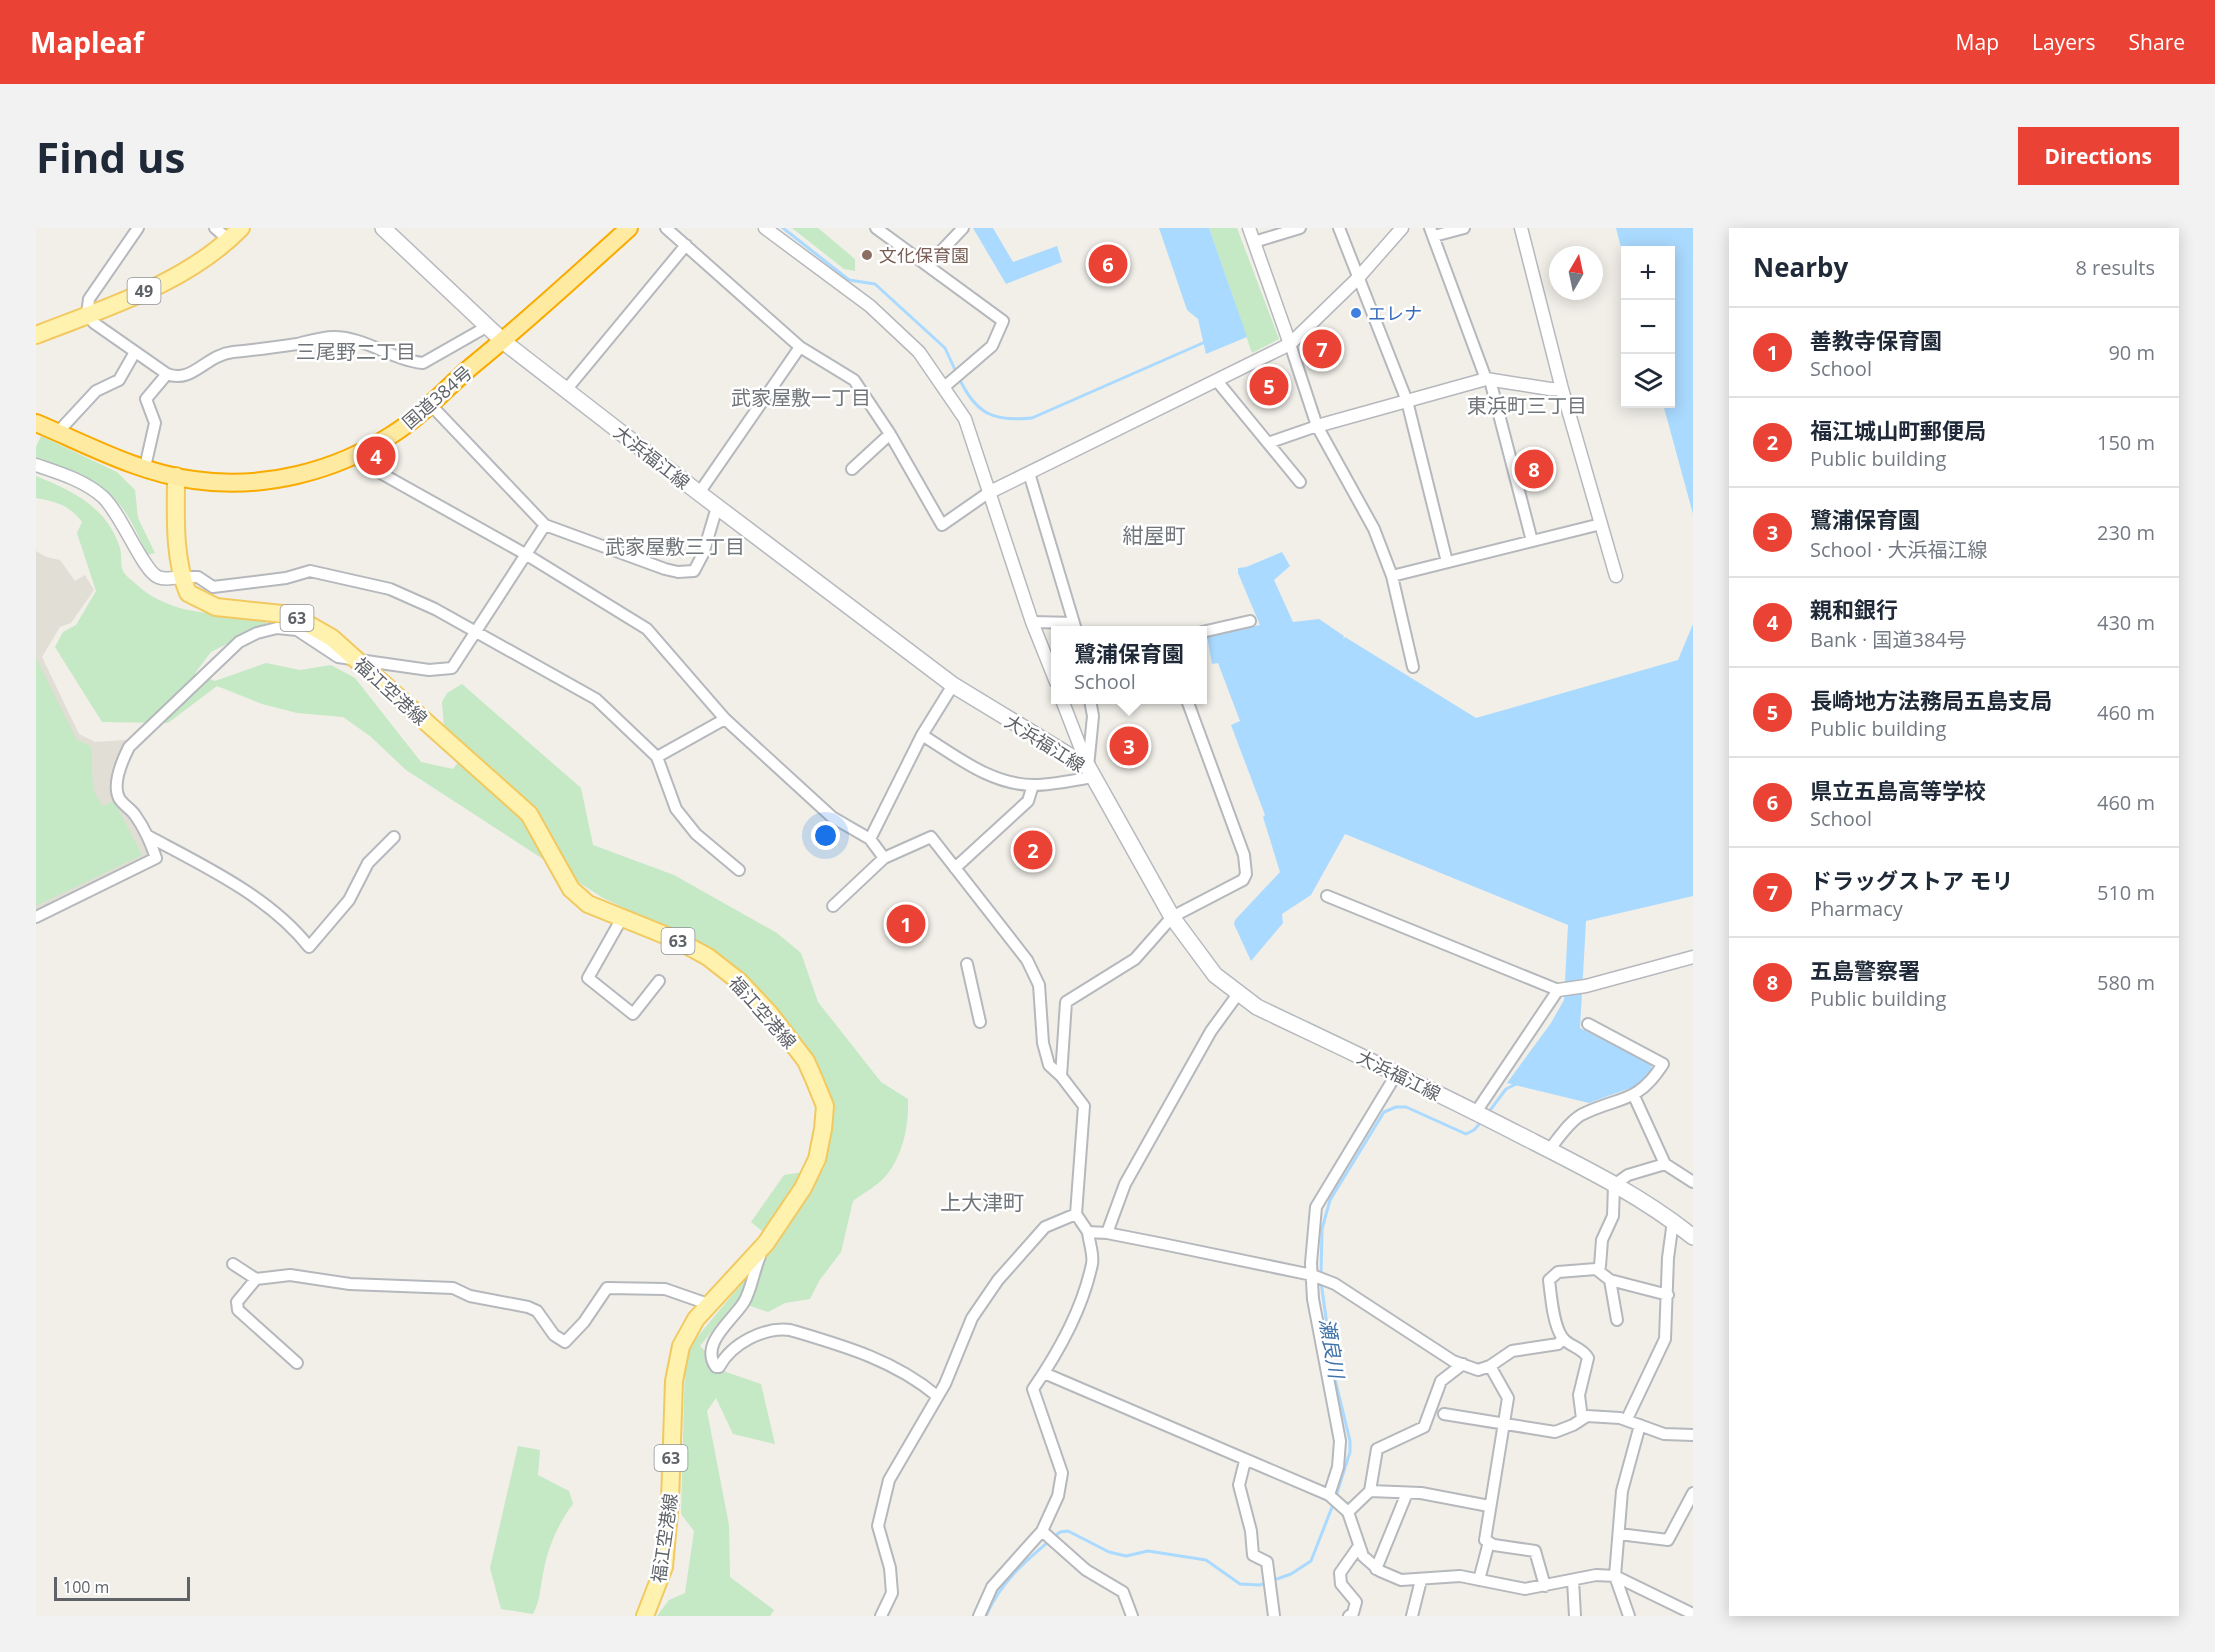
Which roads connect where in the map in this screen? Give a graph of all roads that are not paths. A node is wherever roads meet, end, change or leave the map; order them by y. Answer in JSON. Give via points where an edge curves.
{"nodes":[{"id":1,"x":138,"y":228,"type":"edge"},
{"id":2,"x":215,"y":228,"type":"edge"},
{"id":3,"x":383,"y":228,"type":"edge"},
{"id":4,"x":629,"y":228,"type":"edge"},
{"id":5,"x":666,"y":228,"type":"edge"},
{"id":6,"x":765,"y":228,"type":"edge"},
{"id":7,"x":876,"y":228,"type":"edge"},
{"id":8,"x":963,"y":228,"type":"edge"},
{"id":9,"x":1249,"y":228,"type":"edge"},
{"id":10,"x":1296,"y":228,"type":"edge"},
{"id":11,"x":1339,"y":228,"type":"edge"},
{"id":12,"x":1402,"y":228,"type":"edge"},
{"id":13,"x":1464,"y":228,"type":"edge"},
{"id":14,"x":1521,"y":228,"type":"edge"},
{"id":15,"x":1432,"y":232,"type":"edge"},
{"id":16,"x":235,"y":234,"type":"edge"},
{"id":17,"x":1254,"y":242,"type":"junction"},
{"id":18,"x":686,"y":245,"type":"junction"},
{"id":19,"x":928,"y":265,"type":"junction"},
{"id":20,"x":1358,"y":278,"type":"junction"},
{"id":21,"x":87,"y":314,"type":"junction"},
{"id":22,"x":488,"y":326,"type":"junction"},
{"id":23,"x":36,"y":335,"type":"edge"},
{"id":24,"x":504,"y":342,"type":"junction"},
{"id":25,"x":1290,"y":344,"type":"junction"},
{"id":26,"x":800,"y":347,"type":"junction"},
{"id":27,"x":135,"y":352,"type":"junction"},
{"id":28,"x":167,"y":374,"type":"junction"},
{"id":29,"x":1488,"y":379,"type":"junction"},
{"id":30,"x":1217,"y":381,"type":"junction"},
{"id":31,"x":943,"y":388,"type":"junction"},
{"id":32,"x":1562,"y":389,"type":"junction"},
{"id":33,"x":566,"y":390,"type":"junction"},
{"id":34,"x":1407,"y":401,"type":"junction"},
{"id":35,"x":429,"y":404,"type":"junction"},
{"id":36,"x":36,"y":423,"type":"edge"},
{"id":37,"x":1317,"y":426,"type":"junction"},
{"id":38,"x":58,"y":432,"type":"junction"},
{"id":39,"x":890,"y":434,"type":"junction"},
{"id":40,"x":1268,"y":442,"type":"junction"},
{"id":41,"x":352,"y":457,"type":"junction"},
{"id":42,"x":36,"y":465,"type":"edge"},
{"id":43,"x":145,"y":467,"type":"junction"},
{"id":44,"x":852,"y":469,"type":"dead end"},
{"id":45,"x":1029,"y":473,"type":"junction"},
{"id":46,"x":176,"y":476,"type":"junction"},
{"id":47,"x":1300,"y":482,"type":"dead end"},
{"id":48,"x":699,"y":493,"type":"junction"},
{"id":49,"x":988,"y":493,"type":"junction"},
{"id":50,"x":717,"y":507,"type":"junction"},
{"id":51,"x":1601,"y":524,"type":"junction"},
{"id":52,"x":545,"y":525,"type":"junction"},
{"id":53,"x":1532,"y":542,"type":"junction"},
{"id":54,"x":527,"y":555,"type":"junction"},
{"id":55,"x":1448,"y":562,"type":"junction"},
{"id":56,"x":181,"y":576,"type":"junction"},
{"id":57,"x":1392,"y":576,"type":"junction"},
{"id":58,"x":1616,"y":576,"type":"dead end"},
{"id":59,"x":1250,"y":621,"type":"dead end"},
{"id":60,"x":1032,"y":622,"type":"junction"},
{"id":61,"x":1066,"y":626,"type":"edge"},
{"id":62,"x":1075,"y":626,"type":"edge"},
{"id":63,"x":1207,"y":631,"type":"edge"},
{"id":64,"x":476,"y":632,"type":"junction"},
{"id":65,"x":356,"y":658,"type":"junction"},
{"id":66,"x":1413,"y":667,"type":"dead end"},
{"id":67,"x":1051,"y":670,"type":"edge"},
{"id":68,"x":953,"y":685,"type":"junction"},
{"id":69,"x":1064,"y":704,"type":"edge"},
{"id":70,"x":1091,"y":704,"type":"edge"},
{"id":71,"x":1189,"y":704,"type":"edge"},
{"id":72,"x":725,"y":719,"type":"junction"},
{"id":73,"x":922,"y":735,"type":"junction"},
{"id":74,"x":657,"y":757,"type":"junction"},
{"id":75,"x":1091,"y":772,"type":"junction"},
{"id":76,"x":1033,"y":785,"type":"junction"},
{"id":77,"x":148,"y":836,"type":"junction"},
{"id":78,"x":394,"y":837,"type":"dead end"},
{"id":79,"x":870,"y":839,"type":"junction"},
{"id":80,"x":884,"y":858,"type":"junction"},
{"id":81,"x":955,"y":868,"type":"junction"},
{"id":82,"x":740,"y":870,"type":"dead end"},
{"id":83,"x":1327,"y":896,"type":"dead end"},
{"id":84,"x":833,"y":906,"type":"dead end"},
{"id":85,"x":36,"y":917,"type":"edge"},
{"id":86,"x":1172,"y":917,"type":"junction"},
{"id":87,"x":622,"y":918,"type":"junction"},
{"id":88,"x":1693,"y":957,"type":"edge"},
{"id":89,"x":967,"y":964,"type":"dead end"},
{"id":90,"x":659,"y":981,"type":"dead end"},
{"id":91,"x":1558,"y":990,"type":"junction"},
{"id":92,"x":1238,"y":994,"type":"junction"},
{"id":93,"x":980,"y":1022,"type":"dead end"},
{"id":94,"x":1588,"y":1024,"type":"dead end"},
{"id":95,"x":1397,"y":1073,"type":"junction"},
{"id":96,"x":1061,"y":1076,"type":"junction"},
{"id":97,"x":1634,"y":1096,"type":"junction"},
{"id":98,"x":1476,"y":1112,"type":"junction"},
{"id":99,"x":1549,"y":1149,"type":"junction"},
{"id":100,"x":1665,"y":1164,"type":"junction"},
{"id":101,"x":1693,"y":1182,"type":"edge"},
{"id":102,"x":1614,"y":1185,"type":"junction"},
{"id":103,"x":1076,"y":1214,"type":"junction"},
{"id":104,"x":1673,"y":1221,"type":"junction"},
{"id":105,"x":1088,"y":1232,"type":"junction"},
{"id":106,"x":1107,"y":1233,"type":"junction"},
{"id":107,"x":1693,"y":1237,"type":"edge"},
{"id":108,"x":766,"y":1243,"type":"junction"},
{"id":109,"x":232,"y":1264,"type":"dead end"},
{"id":110,"x":1596,"y":1269,"type":"junction"},
{"id":111,"x":1312,"y":1275,"type":"junction"},
{"id":112,"x":256,"y":1279,"type":"junction"},
{"id":113,"x":1610,"y":1280,"type":"junction"},
{"id":114,"x":1668,"y":1295,"type":"junction"},
{"id":115,"x":708,"y":1304,"type":"junction"},
{"id":116,"x":1617,"y":1320,"type":"dead end"},
{"id":117,"x":1563,"y":1338,"type":"junction"},
{"id":118,"x":297,"y":1363,"type":"dead end"},
{"id":119,"x":1462,"y":1364,"type":"junction"},
{"id":120,"x":1490,"y":1366,"type":"junction"},
{"id":121,"x":1044,"y":1373,"type":"junction"},
{"id":122,"x":937,"y":1396,"type":"junction"},
{"id":123,"x":1444,"y":1414,"type":"dead end"},
{"id":124,"x":1582,"y":1419,"type":"junction"},
{"id":125,"x":1627,"y":1419,"type":"junction"},
{"id":126,"x":1506,"y":1422,"type":"junction"},
{"id":127,"x":1640,"y":1425,"type":"junction"},
{"id":128,"x":1693,"y":1435,"type":"edge"},
{"id":129,"x":1245,"y":1461,"type":"junction"},
{"id":130,"x":1370,"y":1491,"type":"junction"},
{"id":131,"x":1407,"y":1493,"type":"junction"},
{"id":132,"x":1693,"y":1493,"type":"edge"},
{"id":133,"x":1329,"y":1495,"type":"junction"},
{"id":134,"x":1489,"y":1506,"type":"junction"},
{"id":135,"x":1348,"y":1512,"type":"junction"},
{"id":136,"x":1042,"y":1531,"type":"junction"},
{"id":137,"x":1619,"y":1534,"type":"junction"},
{"id":138,"x":1489,"y":1542,"type":"junction"},
{"id":139,"x":1359,"y":1546,"type":"junction"},
{"id":140,"x":1376,"y":1569,"type":"junction"},
{"id":141,"x":1615,"y":1576,"type":"junction"},
{"id":142,"x":1479,"y":1580,"type":"junction"},
{"id":143,"x":1573,"y":1580,"type":"junction"},
{"id":144,"x":1421,"y":1581,"type":"junction"},
{"id":145,"x":1545,"y":1586,"type":"junction"},
{"id":146,"x":1693,"y":1614,"type":"edge"},
{"id":147,"x":645,"y":1616,"type":"edge"},
{"id":148,"x":881,"y":1616,"type":"edge"},
{"id":149,"x":979,"y":1616,"type":"edge"},
{"id":150,"x":1132,"y":1616,"type":"edge"},
{"id":151,"x":1274,"y":1616,"type":"edge"},
{"id":152,"x":1349,"y":1616,"type":"edge"},
{"id":153,"x":1412,"y":1616,"type":"edge"},
{"id":154,"x":1575,"y":1616,"type":"edge"},
{"id":155,"x":1629,"y":1616,"type":"edge"}],
"edges":[{"from":1,"to":21,"type":"street","via":[[89,299]]},
{"from":2,"to":16,"type":"street"},
{"from":3,"to":22,"type":"main road","name":"大浜福江線"},
{"from":4,"to":24,"type":"highway","name":"国道384号"},
{"from":5,"to":18,"type":"street"},
{"from":6,"to":31,"type":"street","via":[[870,306],[919,352]]},
{"from":7,"to":19,"type":"street"},
{"from":8,"to":19,"type":"street"},
{"from":9,"to":17,"type":"street"},
{"from":10,"to":17,"type":"street"},
{"from":11,"to":20,"type":"street"},
{"from":12,"to":20,"type":"street"},
{"from":13,"to":15,"type":"street"},
{"from":14,"to":32,"type":"street"},
{"from":15,"to":29,"type":"street"},
{"from":16,"to":21,"type":"main road","number":"49","via":[[183,274]]},
{"from":17,"to":25,"type":"street"},
{"from":18,"to":26,"type":"street"},
{"from":18,"to":33,"type":"street"},
{"from":19,"to":31,"type":"street","via":[[1003,321],[992,346]]},
{"from":20,"to":25,"type":"street"},
{"from":20,"to":34,"type":"street"},
{"from":21,"to":23,"type":"main road","number":"49"},
{"from":21,"to":27,"type":"street"},
{"from":22,"to":24,"type":"main road","name":"大浜福江線"},
{"from":22,"to":28,"type":"street","via":[[423,363],[334,337],[230,352],[212,358],[186,376]]},
{"from":24,"to":33,"type":"main road","name":"大浜福江線"},
{"from":24,"to":35,"type":"highway","name":"国道384号"},
{"from":25,"to":30,"type":"street"},
{"from":25,"to":37,"type":"street"},
{"from":26,"to":39,"type":"street","via":[[854,380]]},
{"from":26,"to":48,"type":"street"},
{"from":27,"to":28,"type":"street"},
{"from":27,"to":38,"type":"street","via":[[119,380],[96,391]]},
{"from":28,"to":43,"type":"street","via":[[146,399],[154,423]]},
{"from":29,"to":32,"type":"street"},
{"from":29,"to":34,"type":"street"},
{"from":29,"to":53,"type":"street"},
{"from":30,"to":40,"type":"street"},
{"from":30,"to":45,"type":"street"},
{"from":31,"to":49,"type":"street","via":[[965,419]]},
{"from":32,"to":51,"type":"street"},
{"from":33,"to":48,"type":"main road","name":"大浜福江線"},
{"from":34,"to":37,"type":"street"},
{"from":34,"to":55,"type":"street"},
{"from":35,"to":41,"type":"highway","name":"国道384号","via":[[395,434]]},
{"from":35,"to":52,"type":"street"},
{"from":36,"to":38,"type":"highway","name":"国道384号"},
{"from":37,"to":40,"type":"street"},
{"from":37,"to":57,"type":"street","via":[[1374,529]]},
{"from":38,"to":43,"type":"highway","name":"国道384号"},
{"from":39,"to":44,"type":"street"},
{"from":39,"to":49,"type":"street","via":[[942,525]]},
{"from":40,"to":47,"type":"street"},
{"from":41,"to":46,"type":"highway","name":"国道384号","via":[[315,471],[263,481],[212,482]]},
{"from":41,"to":54,"type":"street"},
{"from":42,"to":56,"type":"street","via":[[76,480],[103,498],[124,523],[150,573],[165,579]]},
{"from":43,"to":46,"type":"highway","name":"国道384号"},
{"from":45,"to":49,"type":"street"},
{"from":45,"to":62,"type":"street"},
{"from":46,"to":56,"type":"main road"},
{"from":48,"to":50,"type":"main road","name":"大浜福江線"},
{"from":49,"to":60,"type":"street"},
{"from":50,"to":52,"type":"street","via":[[694,571],[664,569]]},
{"from":50,"to":68,"type":"main road","name":"大浜福江線"},
{"from":51,"to":53,"type":"street"},
{"from":51,"to":58,"type":"street"},
{"from":52,"to":54,"type":"street"},
{"from":53,"to":55,"type":"street"},
{"from":54,"to":64,"type":"street"},
{"from":54,"to":72,"type":"street","via":[[647,629]]},
{"from":55,"to":57,"type":"street"},
{"from":56,"to":64,"type":"street","via":[[198,577],[213,587],[286,578],[310,571],[390,589]]},
{"from":56,"to":65,"type":"main road","name":"福江空港線","number":"63","via":[[188,593],[216,606],[292,615],[332,638]]},
{"from":57,"to":66,"type":"street"},
{"from":59,"to":63,"type":"street"},
{"from":60,"to":61,"type":"street"},
{"from":60,"to":67,"type":"street"},
{"from":64,"to":65,"type":"street","via":[[452,668],[443,670]]},
{"from":64,"to":74,"type":"street","via":[[596,699]]},
{"from":65,"to":77,"type":"street","via":[[338,657],[297,630],[277,628],[239,642],[124,757],[117,784],[119,798]]},
{"from":65,"to":87,"type":"main road","name":"福江空港線","number":"63","via":[[529,814],[567,885],[588,904]]},
{"from":68,"to":73,"type":"street"},
{"from":68,"to":75,"type":"main road","name":"大浜福江線"},
{"from":69,"to":75,"type":"street"},
{"from":70,"to":75,"type":"street"},
{"from":71,"to":86,"type":"street","via":[[1244,855],[1246,874],[1243,880]]},
{"from":72,"to":74,"type":"street"},
{"from":72,"to":79,"type":"street","via":[[832,817]]},
{"from":73,"to":76,"type":"street","via":[[980,771],[1002,780]]},
{"from":73,"to":79,"type":"street"},
{"from":74,"to":82,"type":"street","via":[[676,809],[696,834]]},
{"from":75,"to":76,"type":"street"},
{"from":75,"to":86,"type":"main road","name":"大浜福江線"},
{"from":76,"to":81,"type":"street","via":[[1028,801]]},
{"from":77,"to":78,"type":"street","via":[[275,913],[309,947],[349,900],[368,863]]},
{"from":77,"to":85,"type":"street","via":[[156,858]]},
{"from":79,"to":80,"type":"street"},
{"from":80,"to":81,"type":"street","via":[[931,837]]},
{"from":80,"to":84,"type":"street"},
{"from":81,"to":96,"type":"street","via":[[1027,960],[1039,985],[1042,1043],[1049,1065]]},
{"from":83,"to":91,"type":"street"},
{"from":86,"to":92,"type":"main road","name":"大浜福江線","via":[[1215,975]]},
{"from":86,"to":96,"type":"street","via":[[1135,959],[1066,1002]]},
{"from":87,"to":90,"type":"street","via":[[588,978],[633,1014]]},
{"from":87,"to":108,"type":"main road","name":"福江空港線","number":"63","via":[[677,940],[708,957],[740,982],[806,1061],[814,1079],[825,1106],[817,1159],[803,1188]]},
{"from":88,"to":91,"type":"street"},
{"from":89,"to":93,"type":"street"},
{"from":91,"to":98,"type":"street"},
{"from":92,"to":95,"type":"main road","name":"大浜福江線","via":[[1257,1007]]},
{"from":92,"to":106,"type":"street","via":[[1211,1031],[1125,1184]]},
{"from":94,"to":97,"type":"street","via":[[1663,1064],[1652,1081]]},
{"from":95,"to":98,"type":"main road","name":"大浜福江線"},
{"from":95,"to":111,"type":"street","via":[[1316,1207]]},
{"from":96,"to":103,"type":"street","via":[[1084,1106]]},
{"from":97,"to":99,"type":"street","via":[[1580,1116]]},
{"from":97,"to":100,"type":"street"},
{"from":98,"to":99,"type":"main road","name":"大浜福江線"},
{"from":99,"to":102,"type":"main road","name":"大浜福江線"},
{"from":100,"to":101,"type":"street"},
{"from":100,"to":102,"type":"street","via":[[1628,1175]]},
{"from":102,"to":104,"type":"main road","name":"大浜福江線"},
{"from":102,"to":110,"type":"street","via":[[1613,1216],[1602,1240],[1600,1266]]},
{"from":103,"to":105,"type":"street"},
{"from":103,"to":122,"type":"street","via":[[1045,1227],[998,1281],[972,1318]]},
{"from":104,"to":107,"type":"main road","name":"大浜福江線"},
{"from":104,"to":114,"type":"street"},
{"from":105,"to":106,"type":"street"},
{"from":105,"to":121,"type":"street","via":[[1093,1262],[1076,1310]]},
{"from":106,"to":111,"type":"street"},
{"from":108,"to":115,"type":"main road","name":"福江空港線","number":"63"},
{"from":108,"to":122,"type":"street","via":[[751,1275],[746,1300],[715,1339],[711,1356],[716,1367],[738,1344],[775,1328],[887,1362]]},
{"from":109,"to":112,"type":"street"},
{"from":110,"to":113,"type":"street"},
{"from":110,"to":117,"type":"street","via":[[1558,1272],[1549,1280]]},
{"from":111,"to":119,"type":"street","via":[[1335,1284]]},
{"from":111,"to":133,"type":"street","via":[[1313,1299],[1340,1441],[1338,1467]]},
{"from":112,"to":115,"type":"street","via":[[290,1275],[358,1284],[453,1288],[537,1311],[554,1335],[565,1342],[607,1288],[665,1289]]},
{"from":112,"to":118,"type":"street","via":[[237,1302],[238,1310]]},
{"from":113,"to":114,"type":"street"},
{"from":113,"to":116,"type":"street"},
{"from":114,"to":125,"type":"street","via":[[1665,1339]]},
{"from":115,"to":147,"type":"main road","name":"福江空港線","number":"63","via":[[688,1329],[677,1360],[664,1567]]},
{"from":117,"to":120,"type":"street","via":[[1558,1344],[1512,1351]]},
{"from":117,"to":124,"type":"street","via":[[1588,1358],[1579,1395]]},
{"from":119,"to":120,"type":"street","via":[[1478,1370]]},
{"from":119,"to":130,"type":"street","via":[[1441,1381],[1424,1427],[1377,1449]]},
{"from":120,"to":126,"type":"street","via":[[1508,1398]]},
{"from":121,"to":129,"type":"street"},
{"from":121,"to":136,"type":"street","via":[[1033,1389],[1062,1473],[1058,1496]]},
{"from":122,"to":148,"type":"street","via":[[886,1490],[878,1526],[890,1568],[892,1593]]},
{"from":123,"to":126,"type":"street"},
{"from":124,"to":125,"type":"street"},
{"from":124,"to":126,"type":"street","via":[[1555,1432]]},
{"from":125,"to":127,"type":"street"},
{"from":126,"to":134,"type":"street"},
{"from":127,"to":128,"type":"street","via":[[1664,1434]]},
{"from":127,"to":137,"type":"street","via":[[1622,1491]]},
{"from":129,"to":133,"type":"street"},
{"from":129,"to":151,"type":"street","via":[[1239,1485],[1253,1555],[1267,1562]]},
{"from":130,"to":131,"type":"street"},
{"from":130,"to":135,"type":"street"},
{"from":131,"to":134,"type":"street"},
{"from":131,"to":140,"type":"street"},
{"from":132,"to":137,"type":"street","via":[[1668,1540]]},
{"from":133,"to":135,"type":"street"},
{"from":134,"to":138,"type":"street","via":[[1485,1540]]},
{"from":135,"to":139,"type":"street"},
{"from":136,"to":149,"type":"street","via":[[992,1587]]},
{"from":136,"to":150,"type":"street","via":[[1086,1570],[1123,1592]]},
{"from":137,"to":141,"type":"street"},
{"from":138,"to":142,"type":"street"},
{"from":138,"to":145,"type":"street","via":[[1535,1551]]},
{"from":139,"to":140,"type":"street"},
{"from":139,"to":152,"type":"street","via":[[1340,1573],[1341,1584],[1356,1602]]},
{"from":140,"to":144,"type":"street","via":[[1401,1580]]},
{"from":141,"to":143,"type":"street"},
{"from":141,"to":146,"type":"street"},
{"from":141,"to":155,"type":"street"},
{"from":142,"to":144,"type":"street","via":[[1460,1576]]},
{"from":142,"to":145,"type":"street","via":[[1525,1589]]},
{"from":143,"to":145,"type":"street"},
{"from":143,"to":154,"type":"street"},
{"from":144,"to":153,"type":"street"}]}
